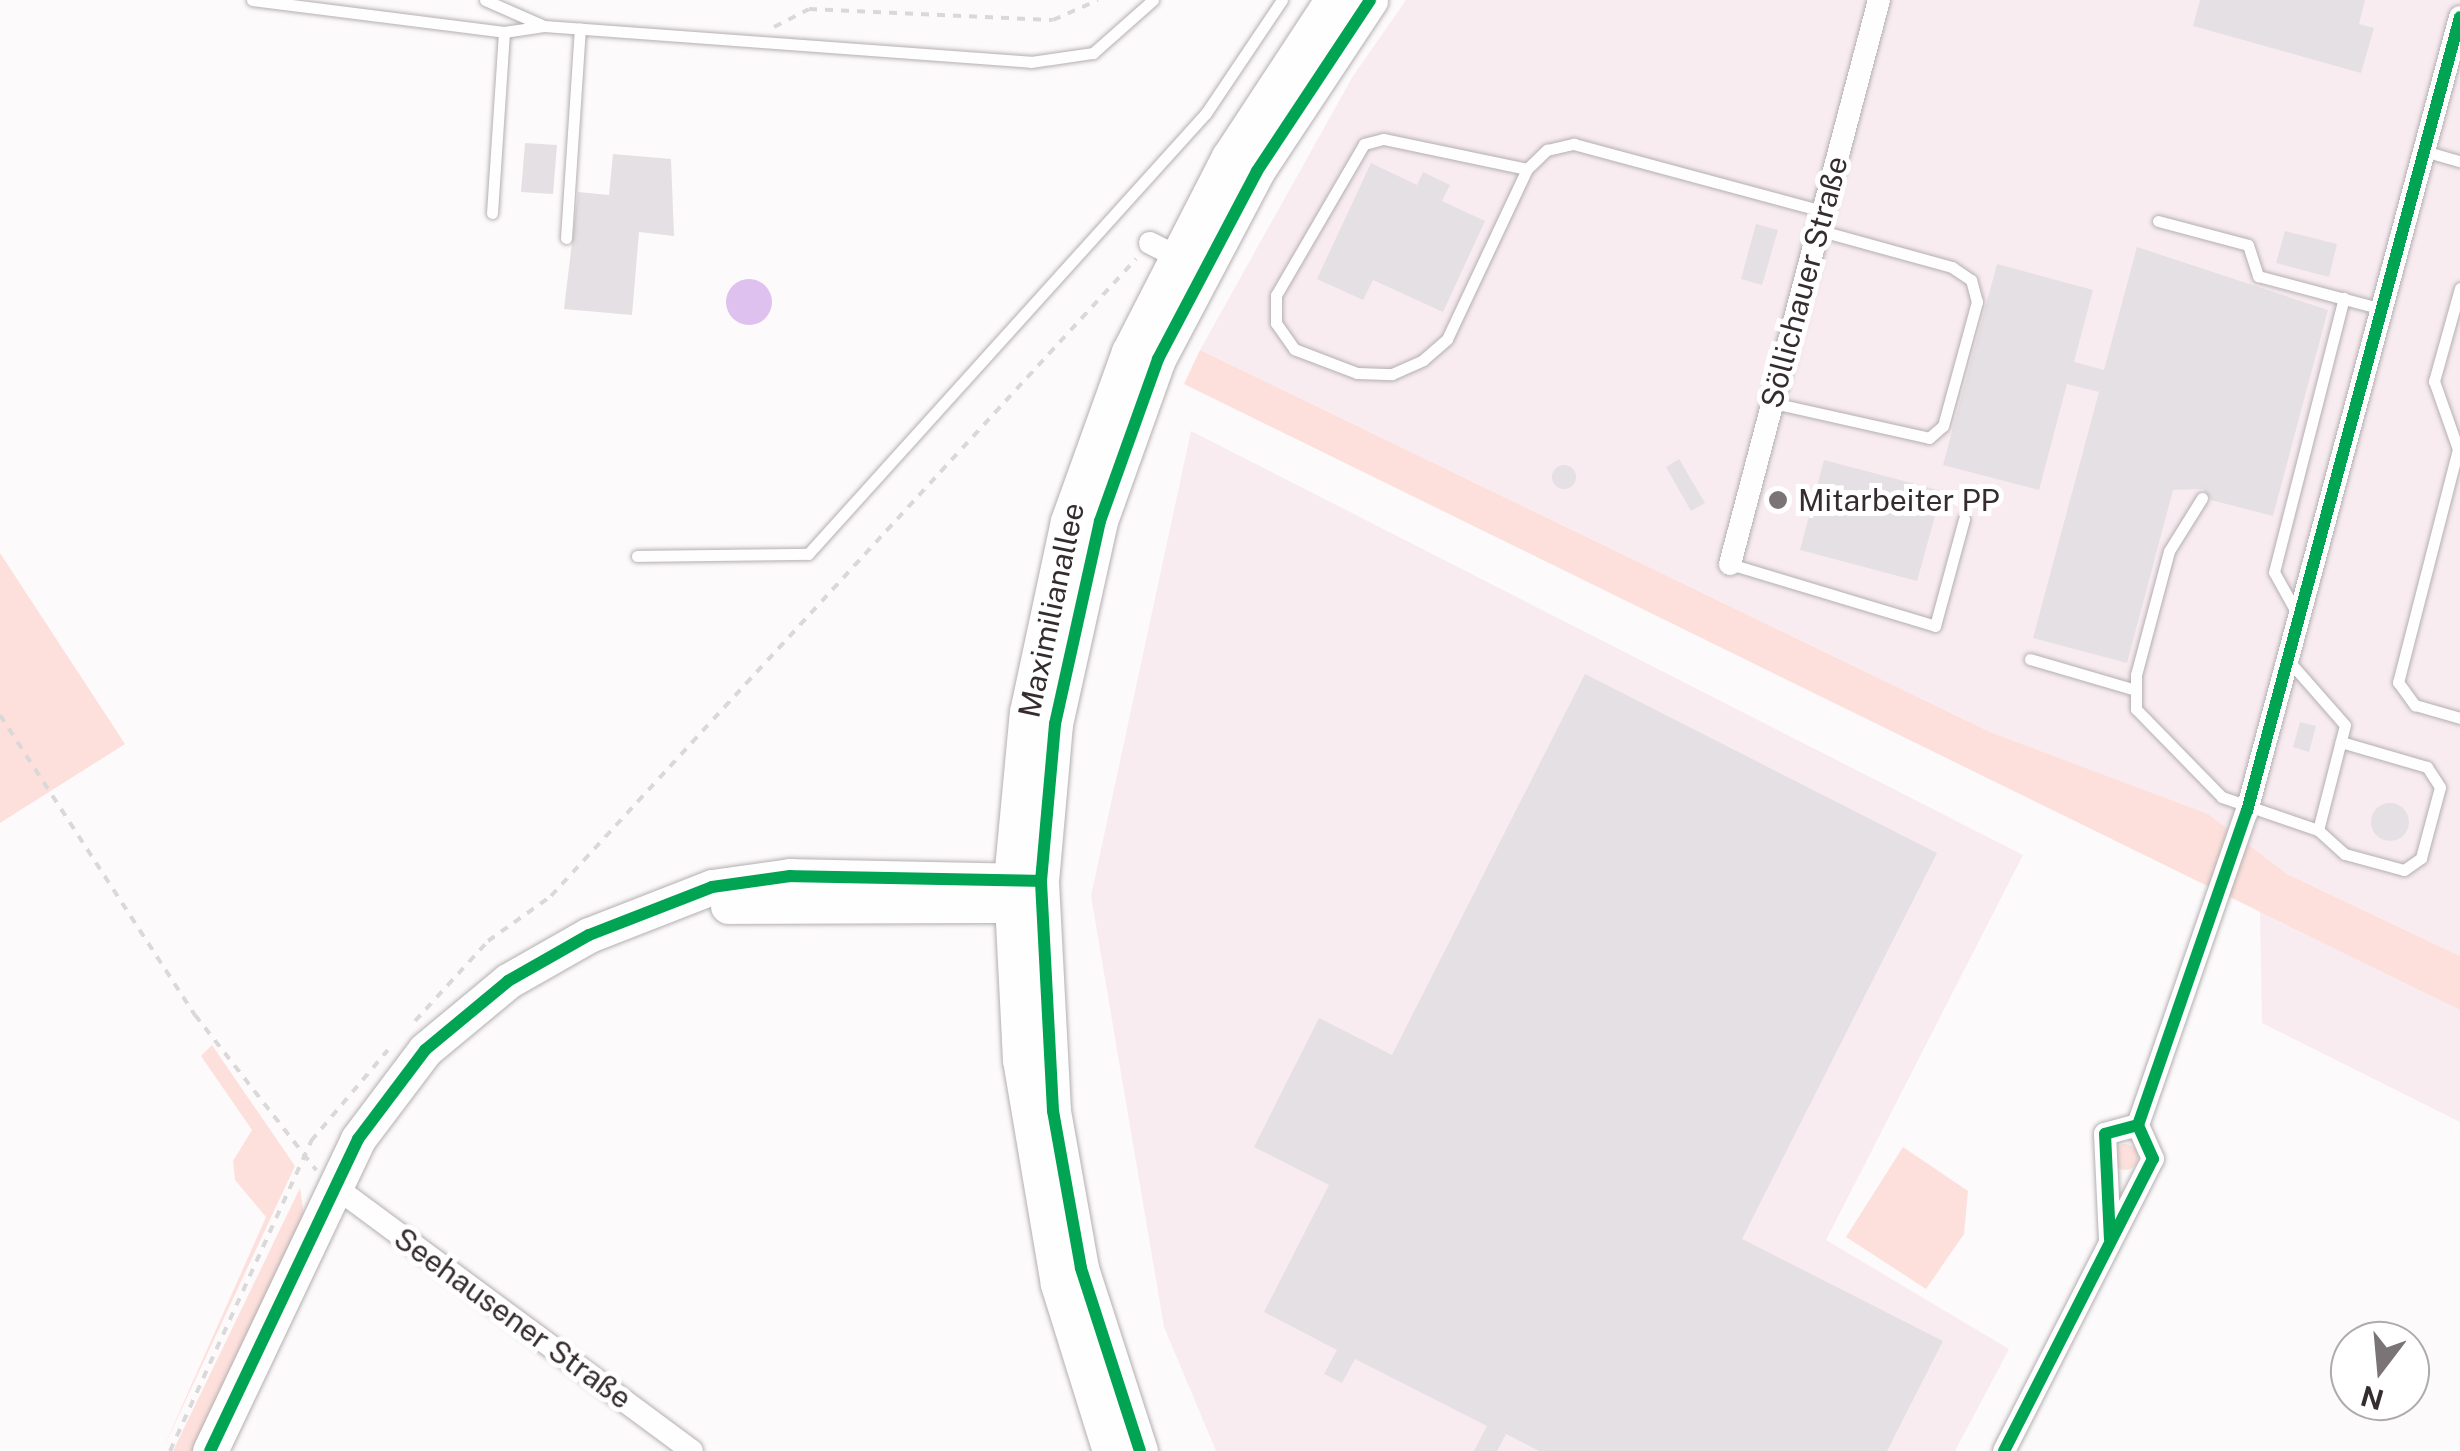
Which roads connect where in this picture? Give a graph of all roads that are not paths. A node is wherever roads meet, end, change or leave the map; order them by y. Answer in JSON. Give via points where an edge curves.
{"nodes":[{"id":1,"x":252,"y":0,"type":"edge"},
{"id":2,"x":486,"y":0,"type":"edge"},
{"id":3,"x":1153,"y":0,"type":"edge"},
{"id":4,"x":1282,"y":0,"type":"edge"},
{"id":5,"x":1332,"y":0,"type":"edge"},
{"id":6,"x":1370,"y":0,"type":"edge"},
{"id":7,"x":1879,"y":0,"type":"edge"},
{"id":8,"x":510,"y":3,"type":"edge"},
{"id":9,"x":2460,"y":18,"type":"edge"},
{"id":10,"x":544,"y":26,"type":"junction"},
{"id":11,"x":580,"y":28,"type":"junction"},
{"id":12,"x":504,"y":32,"type":"junction"},
{"id":13,"x":2424,"y":151,"type":"junction"},
{"id":14,"x":2460,"y":162,"type":"edge"},
{"id":15,"x":1528,"y":169,"type":"junction"},
{"id":16,"x":492,"y":213,"type":"dead end"},
{"id":17,"x":1821,"y":220,"type":"junction"},
{"id":18,"x":2158,"y":221,"type":"dead end"},
{"id":19,"x":566,"y":238,"type":"dead end"},
{"id":20,"x":2258,"y":276,"type":"junction"},
{"id":21,"x":2460,"y":288,"type":"edge"},
{"id":22,"x":2255,"y":290,"type":"dead end"},
{"id":23,"x":2344,"y":298,"type":"junction"},
{"id":24,"x":2382,"y":309,"type":"junction"},
{"id":25,"x":1772,"y":403,"type":"junction"},
{"id":26,"x":2459,"y":449,"type":"edge"},
{"id":27,"x":2202,"y":498,"type":"dead end"},
{"id":28,"x":1964,"y":518,"type":"dead end"},
{"id":29,"x":636,"y":556,"type":"dead end"},
{"id":30,"x":1730,"y":564,"type":"joint"},
{"id":31,"x":2299,"y":617,"type":"junction"},
{"id":32,"x":2030,"y":659,"type":"dead end"},
{"id":33,"x":2288,"y":660,"type":"junction"},
{"id":34,"x":2136,"y":690,"type":"junction"},
{"id":35,"x":2460,"y":718,"type":"edge"},
{"id":36,"x":2340,"y":742,"type":"junction"},
{"id":37,"x":2247,"y":811,"type":"junction"},
{"id":38,"x":2318,"y":830,"type":"junction"},
{"id":39,"x":1026,"y":893,"type":"junction"},
{"id":40,"x":2138,"y":1125,"type":"junction"},
{"id":41,"x":334,"y":1186,"type":"junction"},
{"id":42,"x":2110,"y":1239,"type":"junction"},
{"id":43,"x":210,"y":1451,"type":"edge"},
{"id":44,"x":692,"y":1451,"type":"edge"},
{"id":45,"x":1110,"y":1451,"type":"edge"},
{"id":46,"x":1140,"y":1451,"type":"edge"},
{"id":47,"x":2004,"y":1451,"type":"edge"}],
"edges":[{"from":1,"to":12,"type":"lane"},
{"from":2,"to":8,"type":"lane"},
{"from":3,"to":11,"type":"lane","via":[[1118,38],[1065,61]]},
{"from":4,"to":29,"type":"lane","via":[[1206,113],[808,554]]},
{"from":5,"to":39,"type":"main road","name":"Maximilianallee","via":[[1162,249],[1093,442],[1058,560],[1027,712]]},
{"from":6,"to":39,"type":"main road","name":"Maximilianallee","via":[[1256,171],[1138,410],[1074,622]]},
{"from":7,"to":17,"type":"street","name":"Söllichauer Straße"},
{"from":8,"to":10,"type":"lane"},
{"from":9,"to":13,"type":"street"},
{"from":10,"to":11,"type":"lane"},
{"from":10,"to":12,"type":"lane"},
{"from":11,"to":19,"type":"lane"},
{"from":12,"to":16,"type":"lane"},
{"from":13,"to":14,"type":"lane"},
{"from":13,"to":24,"type":"street"},
{"from":15,"to":15,"type":"lane","via":[[1447,339],[1423,360],[1392,374],[1358,373],[1294,350],[1276,324],[1276,295],[1364,144],[1382,139]]},
{"from":15,"to":17,"type":"lane","via":[[1547,150],[1574,144]]},
{"from":17,"to":25,"type":"street","name":"Söllichauer Straße"},
{"from":17,"to":25,"type":"lane","via":[[1952,267],[1971,280],[1976,302],[1943,426],[1928,438]]},
{"from":18,"to":20,"type":"lane","via":[[2248,245]]},
{"from":20,"to":22,"type":"lane"},
{"from":20,"to":23,"type":"lane"},
{"from":21,"to":26,"type":"lane","via":[[2434,381]]},
{"from":23,"to":24,"type":"lane"},
{"from":23,"to":31,"type":"lane","via":[[2274,572]]},
{"from":24,"to":31,"type":"street"},
{"from":25,"to":30,"type":"street","name":"Söllichauer Straße"},
{"from":26,"to":35,"type":"lane","via":[[2398,682],[2414,706]]},
{"from":27,"to":34,"type":"lane","via":[[2170,551]]},
{"from":28,"to":30,"type":"lane","via":[[1935,626]]},
{"from":31,"to":33,"type":"street"},
{"from":32,"to":34,"type":"lane"},
{"from":33,"to":36,"type":"lane","via":[[2345,726]]},
{"from":33,"to":37,"type":"street"},
{"from":34,"to":37,"type":"lane","via":[[2136,710],[2222,797]]},
{"from":36,"to":38,"type":"lane"},
{"from":36,"to":38,"type":"lane","via":[[2427,767],[2440,787],[2426,840],[2404,870],[2344,854]]},
{"from":37,"to":38,"type":"lane"},
{"from":37,"to":40,"type":"street"},
{"from":39,"to":41,"type":"main road","via":[[770,902],[628,920],[552,954],[462,1015],[384,1099]]},
{"from":39,"to":45,"type":"main road","name":"Maximilianallee","via":[[1037,1188]]},
{"from":39,"to":46,"type":"main road","via":[[1064,1184]]},
{"from":40,"to":42,"type":"street","via":[[2152,1159]]},
{"from":40,"to":42,"type":"street","via":[[2105,1134]]},
{"from":41,"to":43,"type":"main road"},
{"from":41,"to":44,"type":"street","name":"Seehausener Straße"},
{"from":42,"to":47,"type":"street"}]}
